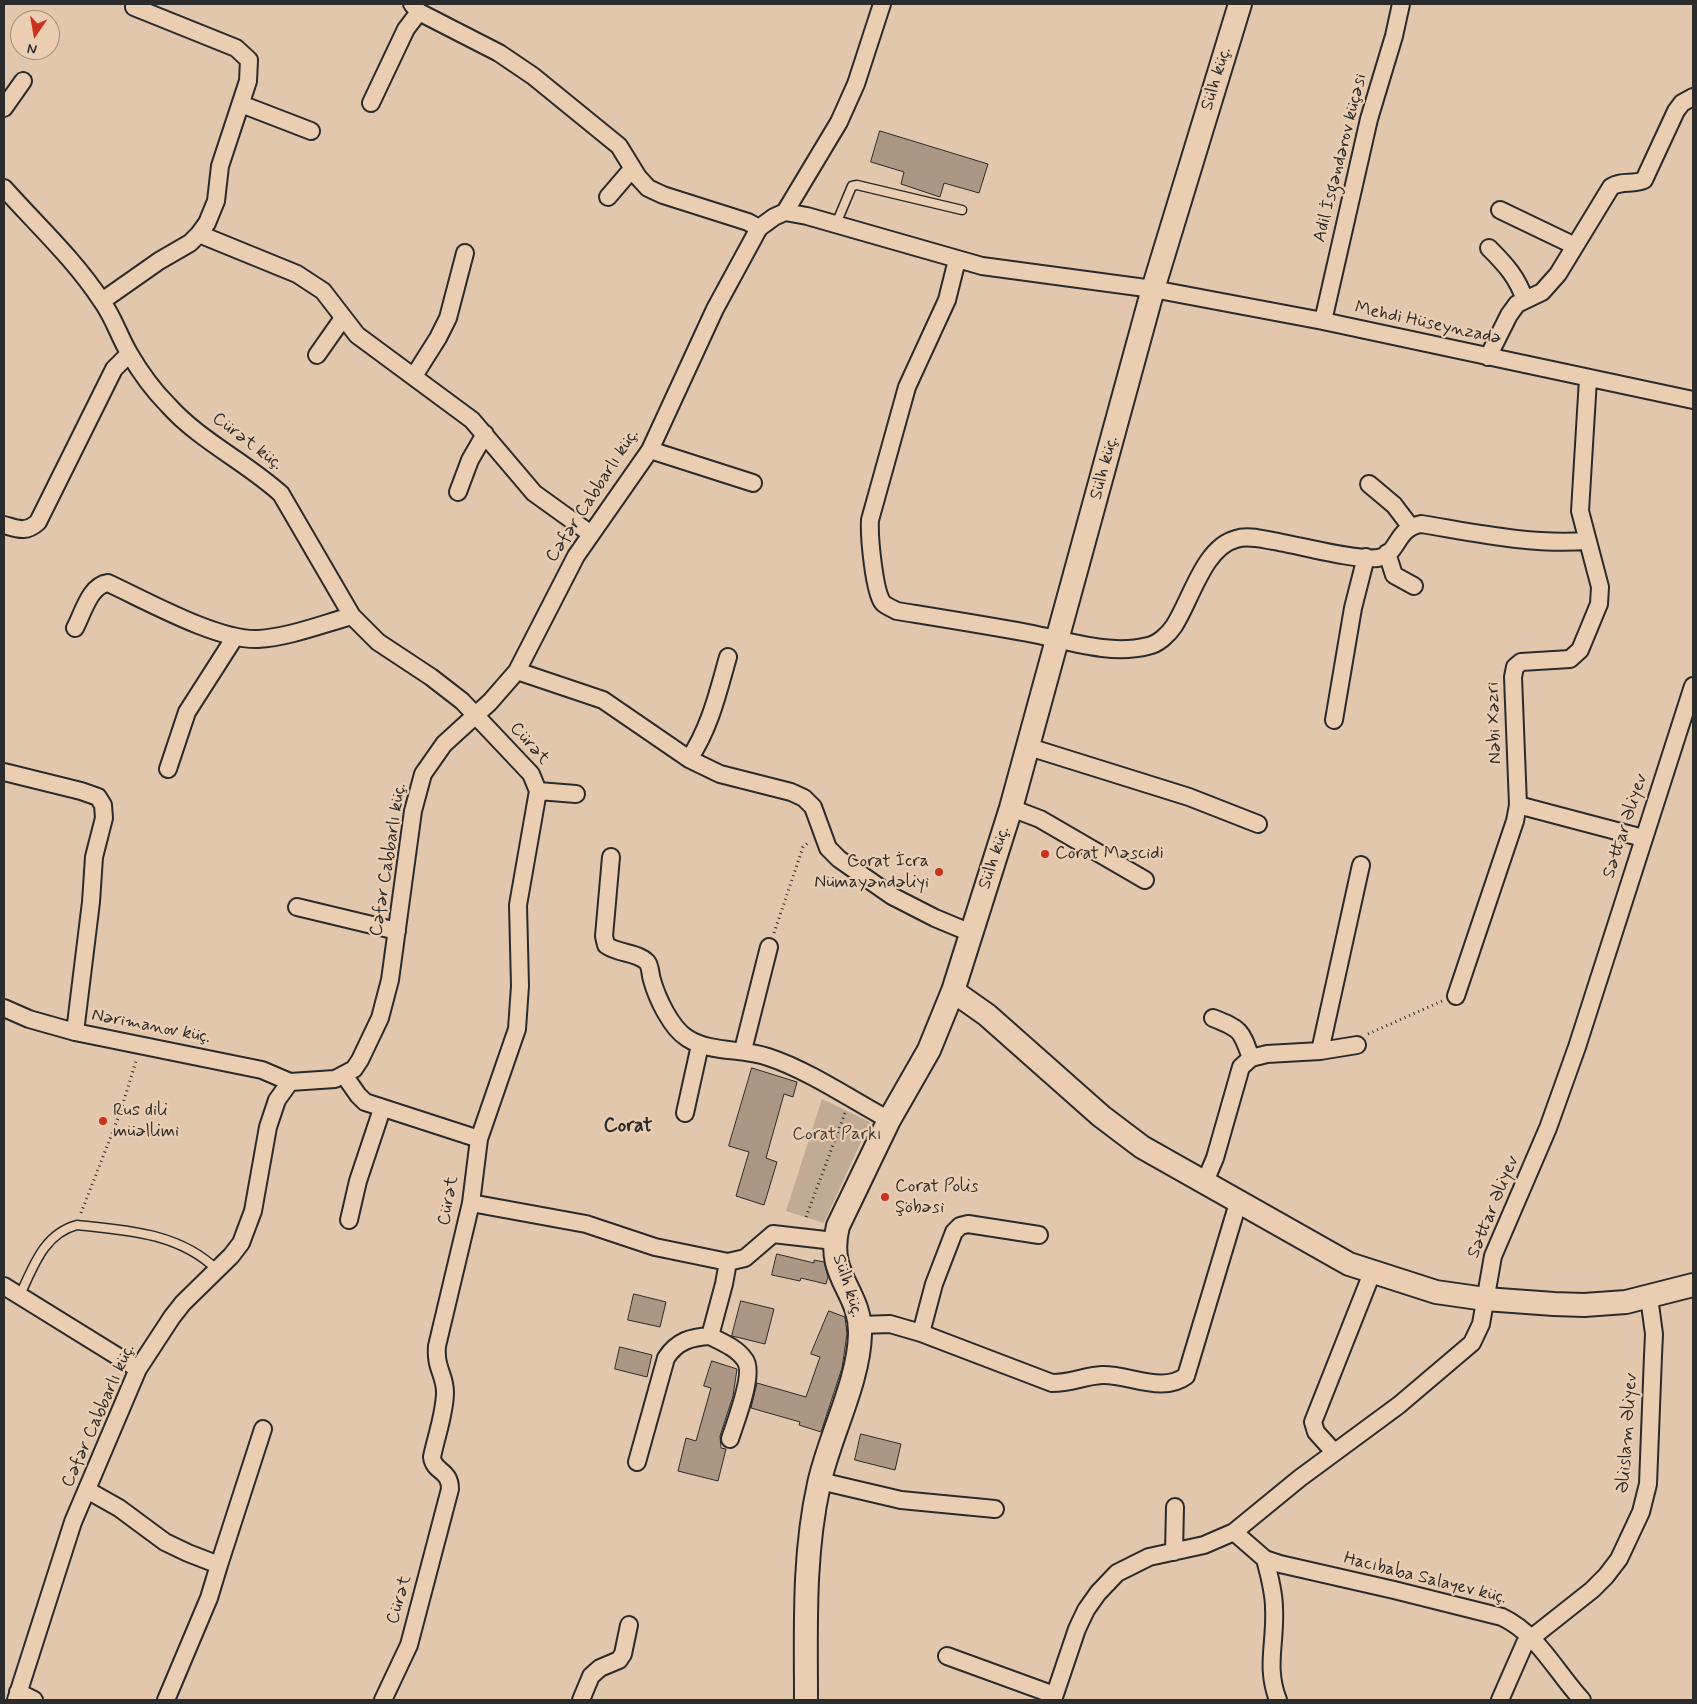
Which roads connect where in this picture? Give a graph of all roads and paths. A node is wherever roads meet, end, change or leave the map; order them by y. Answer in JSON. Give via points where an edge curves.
{"nodes":[{"id":1,"x":882,"y":4,"type":"edge"},
{"id":2,"x":1240,"y":4,"type":"edge"},
{"id":3,"x":1401,"y":4,"type":"edge"},
{"id":4,"x":134,"y":6,"type":"dead end"},
{"id":5,"x":416,"y":8,"type":"edge"},
{"id":6,"x":23,"y":81,"type":"dead end"},
{"id":7,"x":1693,"y":97,"type":"edge"},
{"id":8,"x":372,"y":102,"type":"dead end"},
{"id":9,"x":242,"y":104,"type":"junction"},
{"id":10,"x":4,"y":108,"type":"edge"},
{"id":11,"x":312,"y":131,"type":"dead end"},
{"id":12,"x":632,"y":169,"type":"junction"},
{"id":13,"x":4,"y":188,"type":"edge"},
{"id":14,"x":608,"y":197,"type":"dead end"},
{"id":15,"x":962,"y":210,"type":"dead end"},
{"id":16,"x":1500,"y":210,"type":"dead end"},
{"id":17,"x":785,"y":212,"type":"junction"},
{"id":18,"x":836,"y":224,"type":"junction"},
{"id":19,"x":759,"y":228,"type":"junction"},
{"id":20,"x":199,"y":234,"type":"junction"},
{"id":21,"x":1575,"y":246,"type":"junction"},
{"id":22,"x":1488,"y":248,"type":"dead end"},
{"id":23,"x":465,"y":253,"type":"dead end"},
{"id":24,"x":957,"y":260,"type":"junction"},
{"id":25,"x":1153,"y":289,"type":"junction"},
{"id":26,"x":1525,"y":300,"type":"junction"},
{"id":27,"x":102,"y":301,"type":"junction"},
{"id":28,"x":343,"y":318,"type":"junction"},
{"id":29,"x":1322,"y":322,"type":"junction"},
{"id":30,"x":129,"y":354,"type":"junction"},
{"id":31,"x":318,"y":355,"type":"dead end"},
{"id":32,"x":1488,"y":357,"type":"junction"},
{"id":33,"x":414,"y":376,"type":"junction"},
{"id":34,"x":1588,"y":379,"type":"junction"},
{"id":35,"x":1693,"y":400,"type":"edge"},
{"id":36,"x":485,"y":434,"type":"junction"},
{"id":37,"x":650,"y":450,"type":"junction"},
{"id":38,"x":753,"y":483,"type":"dead end"},
{"id":39,"x":1369,"y":484,"type":"dead end"},
{"id":40,"x":458,"y":492,"type":"dead end"},
{"id":41,"x":4,"y":525,"type":"edge"},
{"id":42,"x":1410,"y":526,"type":"junction"},
{"id":43,"x":591,"y":534,"type":"junction"},
{"id":44,"x":1586,"y":541,"type":"junction"},
{"id":45,"x":1387,"y":554,"type":"junction"},
{"id":46,"x":1366,"y":557,"type":"junction"},
{"id":47,"x":1414,"y":586,"type":"dead end"},
{"id":48,"x":352,"y":616,"type":"junction"},
{"id":49,"x":75,"y":628,"type":"dead end"},
{"id":50,"x":236,"y":638,"type":"junction"},
{"id":51,"x":1059,"y":638,"type":"junction"},
{"id":52,"x":728,"y":657,"type":"dead end"},
{"id":53,"x":517,"y":672,"type":"junction"},
{"id":54,"x":1693,"y":686,"type":"edge"},
{"id":55,"x":476,"y":716,"type":"junction"},
{"id":56,"x":1334,"y":720,"type":"dead end"},
{"id":57,"x":1029,"y":747,"type":"junction"},
{"id":58,"x":689,"y":759,"type":"junction"},
{"id":59,"x":168,"y":769,"type":"dead end"},
{"id":60,"x":4,"y":772,"type":"edge"},
{"id":61,"x":538,"y":791,"type":"junction"},
{"id":62,"x":576,"y":794,"type":"dead end"},
{"id":63,"x":1518,"y":805,"type":"junction"},
{"id":64,"x":1011,"y":808,"type":"junction"},
{"id":65,"x":1258,"y":824,"type":"dead end"},
{"id":66,"x":823,"y":837,"type":"junction"},
{"id":67,"x":1643,"y":838,"type":"junction"},
{"id":68,"x":611,"y":857,"type":"dead end"},
{"id":69,"x":1361,"y":865,"type":"dead end"},
{"id":70,"x":1145,"y":880,"type":"dead end"},
{"id":71,"x":298,"y":908,"type":"dead end"},
{"id":72,"x":397,"y":930,"type":"junction"},
{"id":73,"x":971,"y":933,"type":"junction"},
{"id":74,"x":769,"y":947,"type":"joint"},
{"id":75,"x":952,"y":991,"type":"junction"},
{"id":76,"x":1456,"y":996,"type":"joint"},
{"id":77,"x":4,"y":1008,"type":"edge"},
{"id":78,"x":1213,"y":1018,"type":"dead end"},
{"id":79,"x":74,"y":1032,"type":"junction"},
{"id":80,"x":140,"y":1045,"type":"junction"},
{"id":81,"x":700,"y":1045,"type":"junction"},
{"id":82,"x":1357,"y":1045,"type":"joint"},
{"id":83,"x":743,"y":1050,"type":"junction"},
{"id":84,"x":1320,"y":1051,"type":"junction"},
{"id":85,"x":1251,"y":1058,"type":"junction"},
{"id":86,"x":344,"y":1076,"type":"junction"},
{"id":87,"x":290,"y":1082,"type":"junction"},
{"id":88,"x":382,"y":1109,"type":"junction"},
{"id":89,"x":846,"y":1110,"type":"dead end"},
{"id":90,"x":685,"y":1112,"type":"dead end"},
{"id":91,"x":889,"y":1120,"type":"junction"},
{"id":92,"x":479,"y":1139,"type":"junction"},
{"id":93,"x":1204,"y":1184,"type":"junction"},
{"id":94,"x":471,"y":1203,"type":"junction"},
{"id":95,"x":1238,"y":1203,"type":"junction"},
{"id":96,"x":806,"y":1217,"type":"dead end"},
{"id":97,"x":349,"y":1220,"type":"dead end"},
{"id":98,"x":77,"y":1225,"type":"junction"},
{"id":99,"x":1039,"y":1235,"type":"dead end"},
{"id":100,"x":834,"y":1241,"type":"junction"},
{"id":101,"x":728,"y":1262,"type":"junction"},
{"id":102,"x":217,"y":1270,"type":"junction"},
{"id":103,"x":1372,"y":1273,"type":"junction"},
{"id":104,"x":1693,"y":1285,"type":"edge"},
{"id":105,"x":4,"y":1286,"type":"edge"},
{"id":106,"x":19,"y":1296,"type":"junction"},
{"id":107,"x":1649,"y":1297,"type":"junction"},
{"id":108,"x":1486,"y":1300,"type":"junction"},
{"id":109,"x":860,"y":1325,"type":"junction"},
{"id":110,"x":921,"y":1333,"type":"junction"},
{"id":111,"x":710,"y":1336,"type":"junction"},
{"id":112,"x":138,"y":1369,"type":"junction"},
{"id":113,"x":263,"y":1429,"type":"dead end"},
{"id":114,"x":730,"y":1439,"type":"dead end"},
{"id":115,"x":1334,"y":1452,"type":"junction"},
{"id":116,"x":637,"y":1462,"type":"dead end"},
{"id":117,"x":820,"y":1481,"type":"junction"},
{"id":118,"x":87,"y":1490,"type":"junction"},
{"id":119,"x":1175,"y":1507,"type":"dead end"},
{"id":120,"x":995,"y":1509,"type":"dead end"},
{"id":121,"x":1234,"y":1532,"type":"junction"},
{"id":122,"x":1174,"y":1552,"type":"junction"},
{"id":123,"x":1265,"y":1559,"type":"junction"},
{"id":124,"x":219,"y":1564,"type":"junction"},
{"id":125,"x":629,"y":1625,"type":"dead end"},
{"id":126,"x":1532,"y":1637,"type":"junction"},
{"id":127,"x":947,"y":1656,"type":"dead end"},
{"id":128,"x":17,"y":1696,"type":"edge"},
{"id":129,"x":1054,"y":1698,"type":"edge"},
{"id":130,"x":34,"y":1700,"type":"edge"},
{"id":131,"x":166,"y":1700,"type":"edge"},
{"id":132,"x":383,"y":1700,"type":"edge"},
{"id":133,"x":581,"y":1700,"type":"edge"},
{"id":134,"x":806,"y":1700,"type":"edge"},
{"id":135,"x":1278,"y":1700,"type":"edge"},
{"id":136,"x":1500,"y":1700,"type":"edge"},
{"id":137,"x":1582,"y":1700,"type":"edge"}],
"edges":[{"from":1,"to":17,"type":"street","name":"Cəfər Cabbarlı küç.","via":[[856,84],[839,122]]},
{"from":2,"to":25,"type":"street","name":"Sülh küç."},
{"from":3,"to":29,"type":"street","name":"Adil İsgəndərov küçəsi","via":[[1369,119]]},
{"from":4,"to":9,"type":"street","via":[[243,52],[249,60],[250,69]]},
{"from":5,"to":8,"type":"street"},
{"from":5,"to":12,"type":"street","via":[[500,53],[533,76],[619,146]]},
{"from":6,"to":10,"type":"street"},
{"from":7,"to":21,"type":"street","via":[[1682,103],[1676,112],[1644,180],[1611,187]]},
{"from":9,"to":11,"type":"street"},
{"from":9,"to":20,"type":"street","via":[[220,166],[214,210]]},
{"from":12,"to":14,"type":"street"},
{"from":12,"to":19,"type":"street","via":[[648,188],[663,195],[733,216]]},
{"from":13,"to":27,"type":"street","name":"Cürət küç."},
{"from":15,"to":18,"type":"lane","via":[[857,185],[852,186],[847,194]]},
{"from":16,"to":21,"type":"street"},
{"from":17,"to":18,"type":"street","name":"Mehdi Hüseynzadə"},
{"from":17,"to":19,"type":"street","name":"Cəfər Cabbarlı küç."},
{"from":18,"to":24,"type":"street","name":"Mehdi Hüseynzadə"},
{"from":19,"to":37,"type":"street","name":"Cəfər Cabbarlı küç.","via":[[715,310]]},
{"from":20,"to":27,"type":"street"},
{"from":20,"to":28,"type":"street","via":[[297,274],[323,291]]},
{"from":21,"to":26,"type":"street","via":[[1549,286]]},
{"from":22,"to":26,"type":"street","via":[[1510,269]]},
{"from":23,"to":33,"type":"street","via":[[448,318]]},
{"from":24,"to":25,"type":"street","name":"Mehdi Hüseynzadə","via":[[1011,272]]},
{"from":24,"to":51,"type":"street","via":[[947,300],[905,394],[870,520],[877,591],[884,603],[897,611]]},
{"from":25,"to":29,"type":"street","name":"Mehdi Hüseynzadə"},
{"from":25,"to":51,"type":"street","name":"Sülh küç."},
{"from":26,"to":32,"type":"street","via":[[1517,304],[1509,315]]},
{"from":27,"to":30,"type":"street","name":"Cürət küç."},
{"from":28,"to":31,"type":"street"},
{"from":28,"to":33,"type":"street","via":[[357,335]]},
{"from":29,"to":32,"type":"street","name":"Mehdi Hüseynzadə"},
{"from":30,"to":41,"type":"street","via":[[114,369],[38,522],[30,530]]},
{"from":30,"to":48,"type":"street","name":"Cürət küç.","via":[[152,388],[182,420],[281,494]]},
{"from":32,"to":34,"type":"street","name":"Mehdi Hüseynzadə"},
{"from":33,"to":36,"type":"street","via":[[457,407]]},
{"from":34,"to":35,"type":"street","name":"Mehdi Hüseynzadə"},
{"from":34,"to":44,"type":"street","name":"Nəbi Xəzri","via":[[1580,511]]},
{"from":36,"to":40,"type":"street","via":[[470,460]]},
{"from":36,"to":43,"type":"street","via":[[534,493]]},
{"from":37,"to":38,"type":"street"},
{"from":37,"to":43,"type":"street","name":"Cəfər Cabbarlı küç."},
{"from":39,"to":42,"type":"street","via":[[1394,505]]},
{"from":42,"to":44,"type":"street","via":[[1421,524],[1540,542]]},
{"from":42,"to":45,"type":"street"},
{"from":43,"to":53,"type":"street","name":"Cəfər Cabbarlı küç.","via":[[566,574]]},
{"from":44,"to":63,"type":"street","name":"Nəbi Xəzri","via":[[1600,587],[1599,604],[1580,650],[1570,659],[1521,662],[1515,667]]},
{"from":45,"to":46,"type":"street","via":[[1379,558]]},
{"from":45,"to":47,"type":"street","via":[[1394,575]]},
{"from":46,"to":51,"type":"street","via":[[1260,538],[1237,538],[1212,554],[1174,627],[1161,640],[1148,646],[1123,649]]},
{"from":46,"to":56,"type":"street","via":[[1353,608]]},
{"from":48,"to":50,"type":"street","via":[[275,637]]},
{"from":48,"to":55,"type":"street","name":"Cürət küç.","via":[[378,642],[431,677]]},
{"from":49,"to":50,"type":"street","via":[[94,589],[108,583],[206,628]]},
{"from":50,"to":59,"type":"street","via":[[187,712]]},
{"from":51,"to":57,"type":"street","name":"Sülh küç."},
{"from":52,"to":58,"type":"street","via":[[710,718]]},
{"from":53,"to":55,"type":"street","name":"Cəfər Cabbarlı küç."},
{"from":53,"to":58,"type":"street","via":[[603,700]]},
{"from":54,"to":67,"type":"street","name":"Səttar Əliyev"},
{"from":55,"to":61,"type":"street","name":"Cürət","via":[[531,774]]},
{"from":55,"to":72,"type":"street","name":"Cəfər Cabbarlı küç.","via":[[444,744],[424,774],[413,811]]},
{"from":57,"to":64,"type":"street","name":"Sülh küç."},
{"from":57,"to":65,"type":"street","via":[[1189,797]]},
{"from":58,"to":66,"type":"street","via":[[720,774],[804,798],[813,807]]},
{"from":60,"to":79,"type":"street","via":[[81,792],[98,798],[104,805],[104,818],[94,856],[92,902]]},
{"from":61,"to":62,"type":"street"},
{"from":61,"to":92,"type":"street","name":"Cürət","via":[[518,905],[520,986],[517,1029]]},
{"from":63,"to":67,"type":"street"},
{"from":63,"to":76,"type":"street","name":"Nəbi Xəzri"},
{"from":64,"to":70,"type":"street","via":[[1040,819]]},
{"from":64,"to":73,"type":"street","name":"Sülh küç."},
{"from":66,"to":73,"type":"street","via":[[839,859],[892,896]]},
{"from":66,"to":74,"type":"path","via":[[811,840],[803,847]]},
{"from":67,"to":108,"type":"street","name":"Səttar Əliyev","via":[[1548,1128],[1493,1256]]},
{"from":68,"to":81,"type":"street","via":[[604,936],[606,945],[642,958],[649,964],[656,991],[673,1022],[685,1037]]},
{"from":69,"to":84,"type":"street"},
{"from":71,"to":72,"type":"street"},
{"from":72,"to":86,"type":"street","name":"Cəfər Cabbarlı küç.","via":[[390,980],[380,1018],[360,1060]]},
{"from":73,"to":75,"type":"street","name":"Sülh küç."},
{"from":74,"to":83,"type":"street"},
{"from":75,"to":91,"type":"street","name":"Sülh küç.","via":[[929,1050]]},
{"from":75,"to":93,"type":"street","via":[[987,1015],[1118,1131]]},
{"from":76,"to":82,"type":"path","via":[[1383,1026],[1365,1036]]},
{"from":77,"to":79,"type":"street","name":"Nərimanov küç."},
{"from":78,"to":85,"type":"street","via":[[1236,1027]]},
{"from":79,"to":80,"type":"street","name":"Nərimanov küç."},
{"from":80,"to":87,"type":"street","name":"Nərimanov küç.","via":[[262,1070]]},
{"from":80,"to":98,"type":"path","via":[[120,1113]]},
{"from":81,"to":83,"type":"street"},
{"from":81,"to":90,"type":"street"},
{"from":82,"to":84,"type":"street"},
{"from":83,"to":91,"type":"street","via":[[789,1066]]},
{"from":84,"to":85,"type":"street"},
{"from":85,"to":93,"type":"street","via":[[1241,1067],[1215,1158]]},
{"from":86,"to":87,"type":"street"},
{"from":86,"to":88,"type":"street","via":[[365,1102]]},
{"from":87,"to":102,"type":"street","name":"Cəfər Cabbarlı küç.","via":[[277,1100],[268,1127],[249,1226],[231,1256]]},
{"from":88,"to":92,"type":"street"},
{"from":88,"to":97,"type":"street"},
{"from":89,"to":96,"type":"path"},
{"from":91,"to":100,"type":"street","name":"Sülh küç.","via":[[844,1210]]},
{"from":92,"to":94,"type":"street","name":"Cürət"},
{"from":93,"to":95,"type":"street"},
{"from":94,"to":101,"type":"street","via":[[586,1224],[655,1247]]},
{"from":94,"to":132,"type":"street","name":"Cürət","via":[[436,1357],[445,1393],[432,1457],[435,1467],[445,1472],[450,1480],[450,1488],[408,1645]]},
{"from":95,"to":103,"type":"street","via":[[1330,1254]]},
{"from":95,"to":110,"type":"street","via":[[1186,1376],[1178,1382],[1161,1384],[1104,1375],[1088,1376],[1069,1383],[1052,1383]]},
{"from":98,"to":102,"type":"lane","via":[[152,1236],[184,1246],[204,1257]]},
{"from":98,"to":106,"type":"lane","via":[[54,1235],[42,1250]]},
{"from":99,"to":110,"type":"street","via":[[968,1224],[960,1226],[954,1232],[934,1284]]},
{"from":100,"to":101,"type":"street","via":[[773,1234],[745,1258]]},
{"from":100,"to":109,"type":"street","name":"Sülh küç.","via":[[836,1264]]},
{"from":101,"to":111,"type":"street"},
{"from":102,"to":112,"type":"street","name":"Cəfər Cabbarlı küç.","via":[[172,1317]]},
{"from":103,"to":108,"type":"street","via":[[1436,1292]]},
{"from":103,"to":115,"type":"street","via":[[1313,1422],[1316,1432]]},
{"from":104,"to":107,"type":"street"},
{"from":105,"to":106,"type":"street"},
{"from":106,"to":112,"type":"street"},
{"from":107,"to":108,"type":"street","via":[[1584,1306]]},
{"from":107,"to":126,"type":"street","name":"Əliislam Əliyev","via":[[1654,1334],[1653,1366],[1648,1484],[1641,1512],[1606,1576]]},
{"from":108,"to":115,"type":"street","name":"Səttar Əliyev","via":[[1478,1334],[1466,1350],[1399,1405]]},
{"from":109,"to":110,"type":"street","via":[[890,1324]]},
{"from":109,"to":117,"type":"street","name":"Sülh küç.","via":[[853,1373]]},
{"from":111,"to":114,"type":"street","via":[[734,1348],[746,1361],[749,1375]]},
{"from":111,"to":116,"type":"street","via":[[683,1341],[666,1358]]},
{"from":112,"to":118,"type":"street","name":"Cəfər Cabbarlı küç."},
{"from":113,"to":124,"type":"street"},
{"from":115,"to":121,"type":"street","name":"Səttar Əliyev"},
{"from":117,"to":120,"type":"street","via":[[901,1500]]},
{"from":117,"to":134,"type":"street","name":"Sülh küç.","via":[[807,1565]]},
{"from":118,"to":124,"type":"street","via":[[119,1508],[165,1542]]},
{"from":118,"to":128,"type":"street","name":"Cəfər Cabbarlı küç.","via":[[64,1548]]},
{"from":119,"to":122,"type":"street"},
{"from":121,"to":122,"type":"street","name":"Səttar Əliyev","via":[[1204,1545]]},
{"from":121,"to":123,"type":"street","name":"Hacıbaba Salayev küç."},
{"from":122,"to":129,"type":"street","name":"Səttar Əliyev","via":[[1134,1563],[1116,1573],[1098,1593],[1077,1629]]},
{"from":123,"to":126,"type":"street","name":"Hacıbaba Salayev küç.","via":[[1502,1617]]},
{"from":123,"to":135,"type":"street","via":[[1275,1610],[1271,1677]]},
{"from":124,"to":131,"type":"street","via":[[209,1598]]},
{"from":125,"to":133,"type":"street","via":[[623,1654],[591,1676]]},
{"from":126,"to":136,"type":"street","name":"Əliislam Əliyev","via":[[1518,1657]]},
{"from":126,"to":137,"type":"street","name":"Hacıbaba Salayev küç."},
{"from":127,"to":129,"type":"street"},
{"from":128,"to":130,"type":"street"}]}
